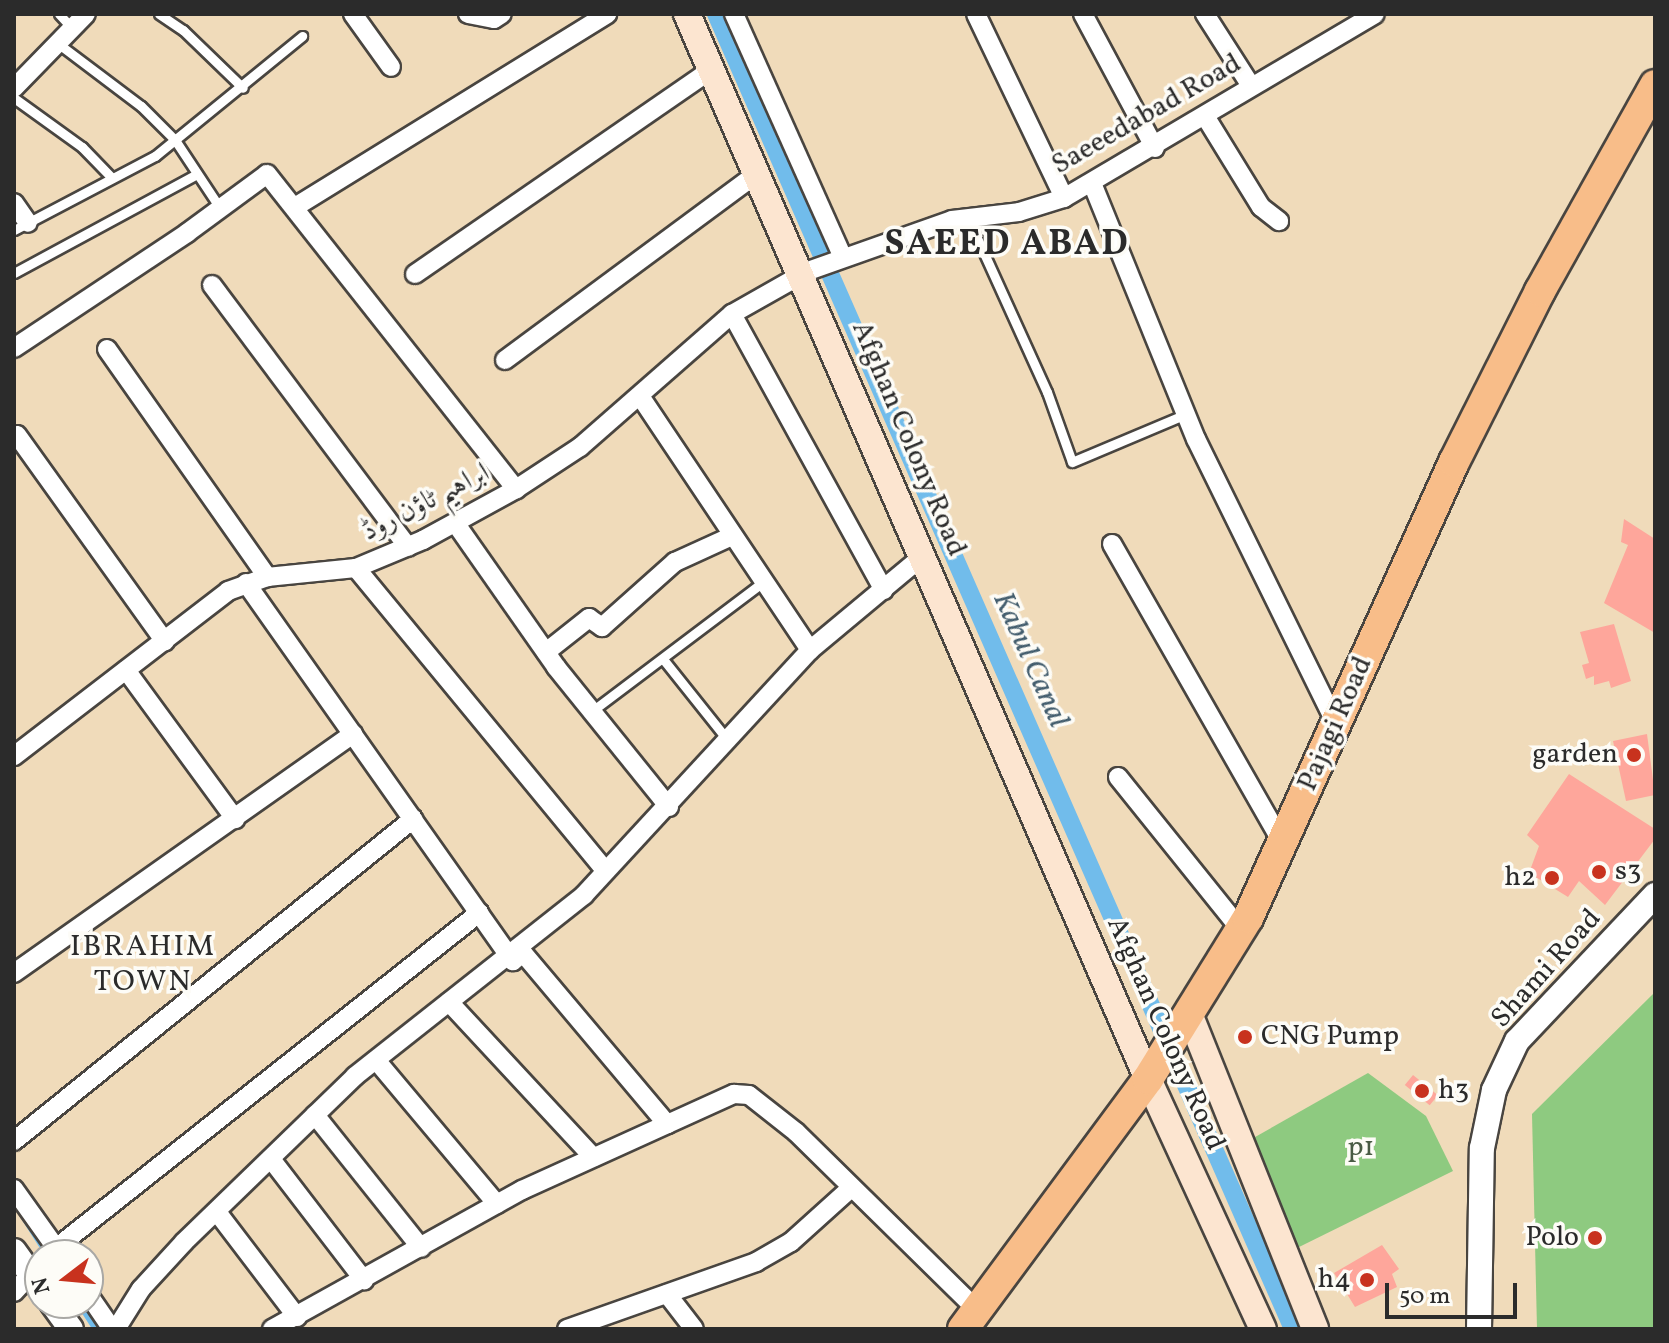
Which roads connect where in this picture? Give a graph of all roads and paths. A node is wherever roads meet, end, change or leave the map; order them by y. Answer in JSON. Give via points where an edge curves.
{"nodes":[{"id":1,"x":59,"y":14,"type":"edge"},
{"id":2,"x":86,"y":14,"type":"edge"},
{"id":3,"x":159,"y":14,"type":"edge"},
{"id":4,"x":353,"y":14,"type":"edge"},
{"id":5,"x":468,"y":14,"type":"edge"},
{"id":6,"x":502,"y":14,"type":"edge"},
{"id":7,"x":607,"y":14,"type":"edge"},
{"id":8,"x":687,"y":14,"type":"edge"},
{"id":9,"x":734,"y":14,"type":"edge"},
{"id":10,"x":976,"y":14,"type":"edge"},
{"id":11,"x":1083,"y":14,"type":"edge"},
{"id":12,"x":1205,"y":14,"type":"edge"},
{"id":13,"x":1375,"y":14,"type":"edge"},
{"id":14,"x":73,"y":29,"type":"junction"},
{"id":15,"x":302,"y":36,"type":"dead end"},
{"id":16,"x":60,"y":45,"type":"junction"},
{"id":17,"x":391,"y":67,"type":"dead end"},
{"id":18,"x":712,"y":69,"type":"junction"},
{"id":19,"x":1655,"y":85,"type":"edge"},
{"id":20,"x":1251,"y":86,"type":"junction"},
{"id":21,"x":14,"y":88,"type":"edge"},
{"id":22,"x":243,"y":88,"type":"junction"},
{"id":23,"x":14,"y":98,"type":"edge"},
{"id":24,"x":1205,"y":116,"type":"junction"},
{"id":25,"x":175,"y":140,"type":"junction"},
{"id":26,"x":1155,"y":148,"type":"junction"},
{"id":27,"x":758,"y":173,"type":"junction"},
{"id":28,"x":197,"y":174,"type":"junction"},
{"id":29,"x":112,"y":178,"type":"junction"},
{"id":30,"x":1092,"y":183,"type":"junction"},
{"id":31,"x":1064,"y":198,"type":"junction"},
{"id":32,"x":14,"y":203,"type":"edge"},
{"id":33,"x":295,"y":207,"type":"junction"},
{"id":34,"x":220,"y":208,"type":"junction"},
{"id":35,"x":968,"y":218,"type":"junction"},
{"id":36,"x":1279,"y":221,"type":"dead end"},
{"id":37,"x":21,"y":226,"type":"edge"},
{"id":38,"x":843,"y":258,"type":"junction"},
{"id":39,"x":14,"y":273,"type":"edge"},
{"id":40,"x":805,"y":273,"type":"junction"},
{"id":41,"x":415,"y":274,"type":"dead end"},
{"id":42,"x":212,"y":285,"type":"dead end"},
{"id":43,"x":732,"y":314,"type":"junction"},
{"id":44,"x":14,"y":348,"type":"edge"},
{"id":45,"x":107,"y":349,"type":"dead end"},
{"id":46,"x":505,"y":360,"type":"dead end"},
{"id":47,"x":640,"y":396,"type":"junction"},
{"id":48,"x":1186,"y":414,"type":"junction"},
{"id":49,"x":17,"y":435,"type":"dead end"},
{"id":50,"x":516,"y":489,"type":"junction"},
{"id":51,"x":456,"y":524,"type":"junction"},
{"id":52,"x":732,"y":536,"type":"junction"},
{"id":53,"x":1112,"y":544,"type":"dead end"},
{"id":54,"x":408,"y":547,"type":"junction"},
{"id":55,"x":923,"y":556,"type":"junction"},
{"id":56,"x":356,"y":568,"type":"junction"},
{"id":57,"x":267,"y":577,"type":"junction"},
{"id":58,"x":763,"y":582,"type":"junction"},
{"id":59,"x":246,"y":583,"type":"junction"},
{"id":60,"x":884,"y":590,"type":"junction"},
{"id":61,"x":165,"y":642,"type":"junction"},
{"id":62,"x":810,"y":650,"type":"junction"},
{"id":63,"x":546,"y":652,"type":"junction"},
{"id":64,"x":663,"y":659,"type":"junction"},
{"id":65,"x":126,"y":670,"type":"junction"},
{"id":66,"x":592,"y":711,"type":"junction"},
{"id":67,"x":1336,"y":723,"type":"junction"},
{"id":68,"x":353,"y":734,"type":"junction"},
{"id":69,"x":726,"y":738,"type":"junction"},
{"id":70,"x":14,"y":756,"type":"edge"},
{"id":71,"x":1118,"y":777,"type":"dead end"},
{"id":72,"x":669,"y":807,"type":"junction"},
{"id":73,"x":235,"y":819,"type":"junction"},
{"id":74,"x":413,"y":819,"type":"junction"},
{"id":75,"x":1282,"y":842,"type":"junction"},
{"id":76,"x":604,"y":869,"type":"junction"},
{"id":77,"x":1655,"y":895,"type":"edge"},
{"id":78,"x":479,"y":913,"type":"junction"},
{"id":79,"x":1241,"y":930,"type":"junction"},
{"id":80,"x":509,"y":955,"type":"junction"},
{"id":81,"x":14,"y":973,"type":"edge"},
{"id":82,"x":449,"y":1002,"type":"junction"},
{"id":83,"x":1184,"y":1024,"type":"junction"},
{"id":84,"x":376,"y":1060,"type":"junction"},
{"id":85,"x":1147,"y":1072,"type":"junction"},
{"id":86,"x":315,"y":1115,"type":"junction"},
{"id":87,"x":667,"y":1124,"type":"junction"},
{"id":88,"x":14,"y":1141,"type":"edge"},
{"id":89,"x":593,"y":1157,"type":"junction"},
{"id":90,"x":271,"y":1159,"type":"junction"},
{"id":91,"x":851,"y":1188,"type":"junction"},
{"id":92,"x":14,"y":1189,"type":"edge"},
{"id":93,"x":497,"y":1204,"type":"junction"},
{"id":94,"x":217,"y":1212,"type":"junction"},
{"id":95,"x":49,"y":1239,"type":"edge"},
{"id":96,"x":73,"y":1239,"type":"edge"},
{"id":97,"x":421,"y":1248,"type":"junction"},
{"id":98,"x":364,"y":1280,"type":"junction"},
{"id":99,"x":667,"y":1294,"type":"junction"},
{"id":100,"x":297,"y":1317,"type":"junction"},
{"id":101,"x":970,"y":1320,"type":"edge"},
{"id":102,"x":114,"y":1329,"type":"edge"},
{"id":103,"x":272,"y":1329,"type":"edge"},
{"id":104,"x":567,"y":1329,"type":"edge"},
{"id":105,"x":694,"y":1329,"type":"edge"},
{"id":106,"x":1263,"y":1329,"type":"edge"},
{"id":107,"x":1315,"y":1329,"type":"edge"},
{"id":108,"x":1479,"y":1329,"type":"edge"}],
"edges":[{"from":1,"to":14,"type":"lane"},
{"from":2,"to":14,"type":"street"},
{"from":3,"to":22,"type":"lane"},
{"from":4,"to":17,"type":"street"},
{"from":5,"to":6,"type":"street","via":[[494,19]]},
{"from":7,"to":33,"type":"street"},
{"from":8,"to":18,"type":"main road","name":"Afghan Colony Road"},
{"from":9,"to":38,"type":"street"},
{"from":10,"to":31,"type":"street"},
{"from":11,"to":26,"type":"street"},
{"from":12,"to":20,"type":"street"},
{"from":13,"to":20,"type":"street","name":"Saeeedabad Road"},
{"from":14,"to":16,"type":"street"},
{"from":15,"to":22,"type":"lane"},
{"from":16,"to":21,"type":"street"},
{"from":16,"to":25,"type":"lane","via":[[141,106]]},
{"from":18,"to":27,"type":"main road","name":"Afghan Colony Road"},
{"from":18,"to":41,"type":"street"},
{"from":19,"to":67,"type":"main road","name":"Pajagi Road","via":[[1518,334]]},
{"from":20,"to":24,"type":"street","name":"Saeeedabad Road"},
{"from":22,"to":25,"type":"lane"},
{"from":23,"to":29,"type":"lane","via":[[82,147]]},
{"from":24,"to":26,"type":"street","name":"Saeeedabad Road"},
{"from":24,"to":36,"type":"street","via":[[1261,207]]},
{"from":25,"to":28,"type":"lane"},
{"from":25,"to":29,"type":"lane"},
{"from":26,"to":30,"type":"street","name":"Saeeedabad Road"},
{"from":27,"to":40,"type":"main road","name":"Afghan Colony Road"},
{"from":27,"to":46,"type":"street"},
{"from":28,"to":34,"type":"lane"},
{"from":28,"to":39,"type":"lane"},
{"from":29,"to":37,"type":"lane"},
{"from":30,"to":31,"type":"street","name":"Saeeedabad Road"},
{"from":30,"to":48,"type":"street"},
{"from":31,"to":35,"type":"street","name":"Saeeedabad Road","via":[[1019,212]]},
{"from":32,"to":37,"type":"street"},
{"from":33,"to":34,"type":"street","via":[[267,174]]},
{"from":33,"to":50,"type":"street"},
{"from":34,"to":44,"type":"street"},
{"from":35,"to":38,"type":"street","name":"Saeeedabad Road"},
{"from":35,"to":48,"type":"lane","via":[[1047,392],[1072,462]]},
{"from":38,"to":40,"type":"street","name":"Saeeedabad Road"},
{"from":40,"to":43,"type":"street","name":"ابراہیم ٹاؤن روڈ"},
{"from":40,"to":55,"type":"main road","name":"Afghan Colony Road"},
{"from":42,"to":54,"type":"street"},
{"from":43,"to":47,"type":"street","name":"ابراہیم ٹاؤن روڈ"},
{"from":43,"to":60,"type":"street"},
{"from":45,"to":57,"type":"street"},
{"from":47,"to":50,"type":"street","name":"ابراہیم ٹاؤن روڈ","via":[[580,447]]},
{"from":47,"to":52,"type":"street"},
{"from":48,"to":67,"type":"street"},
{"from":49,"to":61,"type":"street"},
{"from":50,"to":51,"type":"street","name":"ابراہیم ٹاؤن روڈ"},
{"from":51,"to":54,"type":"street","name":"ابراہیم ٹاؤن روڈ"},
{"from":51,"to":63,"type":"street"},
{"from":52,"to":58,"type":"street"},
{"from":52,"to":63,"type":"street","via":[[675,562],[602,627],[589,618]]},
{"from":53,"to":75,"type":"street"},
{"from":54,"to":56,"type":"street","name":"ابراہیم ٹاؤن روڈ"},
{"from":55,"to":60,"type":"street"},
{"from":55,"to":85,"type":"main road","name":"Afghan Colony Road"},
{"from":56,"to":57,"type":"street","name":"ابراہیم ٹاؤن روڈ"},
{"from":56,"to":76,"type":"street"},
{"from":57,"to":59,"type":"street","name":"ابراہیم ٹاؤن روڈ"},
{"from":58,"to":62,"type":"street"},
{"from":58,"to":64,"type":"lane"},
{"from":59,"to":61,"type":"street","name":"ابراہیم ٹاؤن روڈ","via":[[202,608]]},
{"from":59,"to":68,"type":"street"},
{"from":60,"to":62,"type":"street"},
{"from":61,"to":65,"type":"street","name":"ابراہیم ٹاؤن روڈ"},
{"from":62,"to":69,"type":"street"},
{"from":63,"to":66,"type":"street"},
{"from":64,"to":66,"type":"lane"},
{"from":64,"to":69,"type":"lane"},
{"from":65,"to":70,"type":"street","name":"ابراہیم ٹاؤن روڈ"},
{"from":65,"to":73,"type":"street"},
{"from":66,"to":72,"type":"street"},
{"from":67,"to":75,"type":"main road","name":"Pajagi Road"},
{"from":68,"to":73,"type":"street"},
{"from":68,"to":74,"type":"street"},
{"from":69,"to":72,"type":"street"},
{"from":71,"to":79,"type":"street"},
{"from":72,"to":76,"type":"street"},
{"from":73,"to":81,"type":"street"},
{"from":74,"to":78,"type":"street"},
{"from":74,"to":88,"type":"street"},
{"from":75,"to":79,"type":"main road","name":"Pajagi Road"},
{"from":76,"to":80,"type":"street","via":[[584,895]]},
{"from":77,"to":108,"type":"street","name":"Shami Road","via":[[1517,1041],[1494,1090],[1482,1148]]},
{"from":78,"to":80,"type":"street"},
{"from":78,"to":96,"type":"street"},
{"from":79,"to":83,"type":"main road","name":"Pajagi Road"},
{"from":80,"to":82,"type":"street"},
{"from":80,"to":87,"type":"street","via":[[513,961],[523,953]]},
{"from":82,"to":84,"type":"street"},
{"from":82,"to":89,"type":"street"},
{"from":83,"to":85,"type":"main road","name":"Pajagi Road"},
{"from":83,"to":107,"type":"main road"},
{"from":84,"to":86,"type":"street"},
{"from":84,"to":93,"type":"street"},
{"from":85,"to":101,"type":"main road","name":"Pajagi Road"},
{"from":85,"to":106,"type":"main road","name":"Afghan Colony Road"},
{"from":86,"to":90,"type":"street"},
{"from":86,"to":97,"type":"street"},
{"from":87,"to":89,"type":"street"},
{"from":87,"to":91,"type":"street","via":[[734,1094],[749,1095],[796,1132]]},
{"from":89,"to":93,"type":"street"},
{"from":90,"to":94,"type":"street"},
{"from":90,"to":98,"type":"street"},
{"from":91,"to":99,"type":"street","via":[[791,1242],[756,1262]]},
{"from":91,"to":101,"type":"street"},
{"from":92,"to":95,"type":"street"},
{"from":93,"to":97,"type":"street"},
{"from":94,"to":100,"type":"street"},
{"from":94,"to":102,"type":"street","via":[[141,1289]]},
{"from":97,"to":98,"type":"street"},
{"from":98,"to":100,"type":"street"},
{"from":99,"to":104,"type":"street"},
{"from":99,"to":105,"type":"street"},
{"from":100,"to":103,"type":"street"}]}
